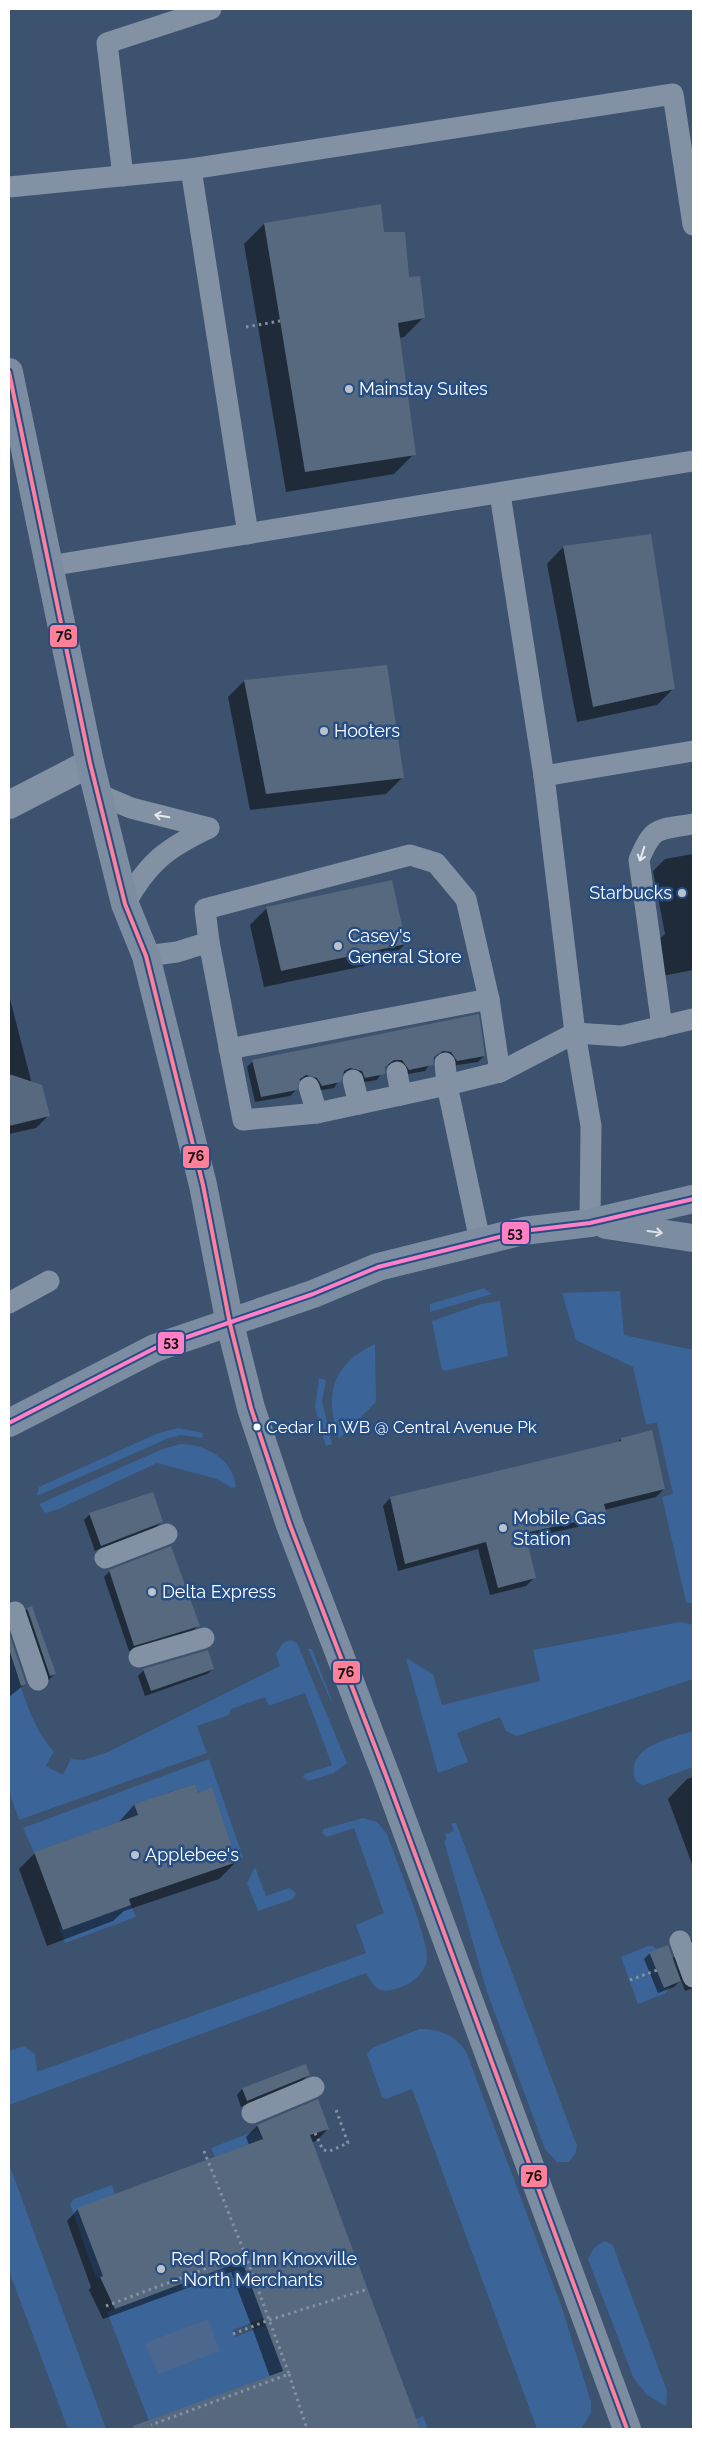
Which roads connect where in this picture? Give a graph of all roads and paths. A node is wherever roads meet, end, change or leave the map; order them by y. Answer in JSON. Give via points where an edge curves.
{"nodes":[{"id":1,"x":201,"y":10,"type":"edge"},
{"id":2,"x":191,"y":169,"type":"junction"},
{"id":3,"x":123,"y":176,"type":"junction"},
{"id":4,"x":9,"y":187,"type":"edge"},
{"id":5,"x":693,"y":225,"type":"edge"},
{"id":6,"x":9,"y":372,"type":"edge"},
{"id":7,"x":693,"y":461,"type":"edge"},
{"id":8,"x":500,"y":494,"type":"junction"},
{"id":9,"x":248,"y":534,"type":"junction"},
{"id":10,"x":49,"y":566,"type":"junction"},
{"id":11,"x":693,"y":751,"type":"edge"},
{"id":12,"x":90,"y":764,"type":"junction"},
{"id":13,"x":544,"y":776,"type":"junction"},
{"id":14,"x":98,"y":794,"type":"junction"},
{"id":15,"x":9,"y":805,"type":"edge"},
{"id":16,"x":693,"y":824,"type":"edge"},
{"id":17,"x":125,"y":904,"type":"junction"},
{"id":18,"x":209,"y":942,"type":"junction"},
{"id":19,"x":146,"y":956,"type":"junction"},
{"id":20,"x":488,"y":998,"type":"junction"},
{"id":21,"x":693,"y":1019,"type":"edge"},
{"id":22,"x":662,"y":1026,"type":"junction"},
{"id":23,"x":576,"y":1033,"type":"junction"},
{"id":24,"x":229,"y":1049,"type":"junction"},
{"id":25,"x":445,"y":1063,"type":"dead end"},
{"id":26,"x":397,"y":1072,"type":"dead end"},
{"id":27,"x":500,"y":1072,"type":"junction"},
{"id":28,"x":353,"y":1080,"type":"dead end"},
{"id":29,"x":448,"y":1084,"type":"junction"},
{"id":30,"x":309,"y":1087,"type":"dead end"},
{"id":31,"x":401,"y":1095,"type":"junction"},
{"id":32,"x":359,"y":1104,"type":"junction"},
{"id":33,"x":317,"y":1113,"type":"junction"},
{"id":34,"x":693,"y":1199,"type":"edge"},
{"id":35,"x":590,"y":1222,"type":"junction"},
{"id":36,"x":693,"y":1238,"type":"edge"},
{"id":37,"x":480,"y":1241,"type":"junction"},
{"id":38,"x":49,"y":1281,"type":"dead end"},
{"id":39,"x":9,"y":1303,"type":"edge"},
{"id":40,"x":230,"y":1324,"type":"junction"},
{"id":41,"x":9,"y":1423,"type":"edge"},
{"id":42,"x":167,"y":1534,"type":"dead end"},
{"id":43,"x":105,"y":1558,"type":"dead end"},
{"id":44,"x":15,"y":1612,"type":"dead end"},
{"id":45,"x":204,"y":1638,"type":"dead end"},
{"id":46,"x":139,"y":1657,"type":"dead end"},
{"id":47,"x":38,"y":1680,"type":"dead end"},
{"id":48,"x":680,"y":1941,"type":"dead end"},
{"id":49,"x":657,"y":1970,"type":"dead end"},
{"id":50,"x":693,"y":1977,"type":"edge"},
{"id":51,"x":630,"y":1980,"type":"dead end"},
{"id":52,"x":314,"y":2088,"type":"dead end"},
{"id":53,"x":330,"y":2107,"type":"dead end"},
{"id":54,"x":252,"y":2113,"type":"dead end"},
{"id":55,"x":315,"y":2133,"type":"dead end"},
{"id":56,"x":204,"y":2151,"type":"dead end"},
{"id":57,"x":245,"y":2254,"type":"junction"},
{"id":58,"x":368,"y":2289,"type":"dead end"},
{"id":59,"x":106,"y":2306,"type":"dead end"},
{"id":60,"x":269,"y":2320,"type":"junction"},
{"id":61,"x":233,"y":2334,"type":"dead end"},
{"id":62,"x":289,"y":2374,"type":"junction"},
{"id":63,"x":151,"y":2425,"type":"dead end"},
{"id":64,"x":307,"y":2429,"type":"edge"},
{"id":65,"x":627,"y":2429,"type":"edge"}],
"edges":[{"from":1,"to":3,"type":"lane","via":[[107,43]]},
{"from":2,"to":3,"type":"lane"},
{"from":2,"to":5,"type":"lane","via":[[673,94]]},
{"from":2,"to":9,"type":"lane"},
{"from":3,"to":4,"type":"lane"},
{"from":6,"to":10,"type":"main road"},
{"from":7,"to":8,"type":"lane"},
{"from":8,"to":9,"type":"lane"},
{"from":8,"to":13,"type":"lane"},
{"from":9,"to":10,"type":"lane"},
{"from":10,"to":12,"type":"main road"},
{"from":11,"to":13,"type":"lane"},
{"from":12,"to":14,"type":"main road"},
{"from":12,"to":15,"type":"street"},
{"from":13,"to":23,"type":"lane"},
{"from":14,"to":17,"type":"main road"},
{"from":17,"to":14,"type":"lane","one_way":true,"via":[[134,887],[163,853],[209,828],[131,808]]},
{"from":16,"to":22,"type":"lane","one_way":true,"via":[[660,829],[648,838],[639,860]]},
{"from":17,"to":19,"type":"main road"},
{"from":18,"to":19,"type":"lane","via":[[177,952]]},
{"from":18,"to":20,"type":"lane","via":[[205,909],[410,855],[436,863],[466,899]]},
{"from":18,"to":24,"type":"lane"},
{"from":19,"to":40,"type":"main road","via":[[203,1185]]},
{"from":20,"to":24,"type":"lane","via":[[437,1015],[297,1043]]},
{"from":20,"to":27,"type":"lane"},
{"from":21,"to":22,"type":"lane"},
{"from":22,"to":23,"type":"lane","via":[[621,1036]]},
{"from":23,"to":27,"type":"lane"},
{"from":23,"to":35,"type":"lane","via":[[591,1126]]},
{"from":24,"to":33,"type":"lane","via":[[242,1120]]},
{"from":25,"to":29,"type":"lane"},
{"from":26,"to":31,"type":"lane"},
{"from":27,"to":29,"type":"lane"},
{"from":28,"to":32,"type":"lane"},
{"from":29,"to":31,"type":"lane"},
{"from":29,"to":37,"type":"lane"},
{"from":30,"to":33,"type":"lane"},
{"from":31,"to":32,"type":"lane"},
{"from":32,"to":33,"type":"lane"},
{"from":34,"to":35,"type":"main road"},
{"from":35,"to":36,"type":"main road","one_way":true},
{"from":35,"to":37,"type":"main road"},
{"from":37,"to":40,"type":"main road","via":[[378,1267]]},
{"from":38,"to":39,"type":"lane"},
{"from":40,"to":41,"type":"main road","via":[[156,1348]]},
{"from":40,"to":65,"type":"main road","via":[[251,1408],[290,1525],[388,1778]]},
{"from":42,"to":43,"type":"lane"},
{"from":44,"to":47,"type":"lane"},
{"from":45,"to":46,"type":"lane"},
{"from":48,"to":50,"type":"lane"},
{"from":49,"to":51,"type":"path"},
{"from":52,"to":54,"type":"lane"},
{"from":53,"to":55,"type":"path","via":[[336,2108],[348,2143],[330,2151],[323,2150]]},
{"from":56,"to":57,"type":"path"},
{"from":57,"to":59,"type":"path"},
{"from":57,"to":60,"type":"path"},
{"from":58,"to":60,"type":"path"},
{"from":60,"to":61,"type":"path"},
{"from":60,"to":62,"type":"path"},
{"from":62,"to":63,"type":"path"},
{"from":62,"to":64,"type":"path"}]}
